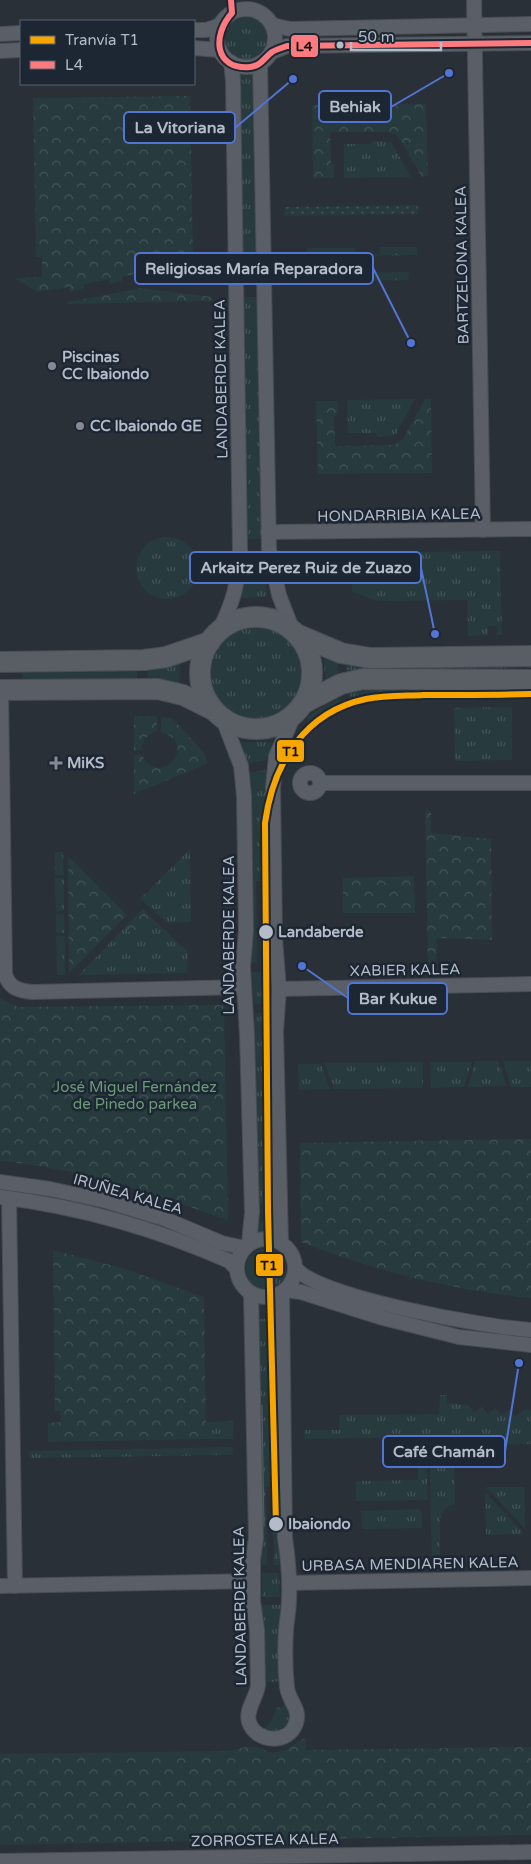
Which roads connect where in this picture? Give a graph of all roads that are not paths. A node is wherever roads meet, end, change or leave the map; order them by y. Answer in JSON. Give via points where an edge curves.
{"nodes":[{"id":1,"x":474,"y":0,"type":"edge"},
{"id":2,"x":232,"y":6,"type":"edge"},
{"id":3,"x":260,"y":7,"type":"edge"},
{"id":4,"x":531,"y":24,"type":"edge"},
{"id":5,"x":221,"y":25,"type":"junction"},
{"id":6,"x":272,"y":25,"type":"junction"},
{"id":7,"x":474,"y":26,"type":"junction"},
{"id":8,"x":195,"y":30,"type":"edge"},
{"id":9,"x":20,"y":33,"type":"edge"},
{"id":10,"x":0,"y":34,"type":"edge"},
{"id":11,"x":474,"y":43,"type":"junction"},
{"id":12,"x":531,"y":43,"type":"edge"},
{"id":13,"x":195,"y":48,"type":"edge"},
{"id":14,"x":20,"y":50,"type":"edge"},
{"id":15,"x":220,"y":50,"type":"junction"},
{"id":16,"x":0,"y":51,"type":"edge"},
{"id":17,"x":272,"y":52,"type":"junction"},
{"id":18,"x":231,"y":62,"type":"junction"},
{"id":19,"x":260,"y":63,"type":"junction"},
{"id":20,"x":531,"y":529,"type":"edge"},
{"id":21,"x":483,"y":530,"type":"junction"},
{"id":22,"x":268,"y":532,"type":"junction"},
{"id":23,"x":295,"y":632,"type":"junction"},
{"id":24,"x":214,"y":636,"type":"junction"},
{"id":25,"x":531,"y":656,"type":"edge"},
{"id":26,"x":0,"y":662,"type":"edge"},
{"id":27,"x":531,"y":680,"type":"edge"},
{"id":28,"x":1,"y":690,"type":"edge"},
{"id":29,"x":299,"y":709,"type":"junction"},
{"id":30,"x":218,"y":714,"type":"junction"},
{"id":31,"x":320,"y":783,"type":"dead end"},
{"id":32,"x":531,"y":783,"type":"edge"},
{"id":33,"x":531,"y":984,"type":"edge"},
{"id":34,"x":244,"y":987,"type":"junction"},
{"id":35,"x":279,"y":989,"type":"junction"},
{"id":36,"x":0,"y":1182,"type":"edge"},
{"id":37,"x":4,"y":1197,"type":"edge"},
{"id":38,"x":281,"y":1243,"type":"junction"},
{"id":39,"x":247,"y":1246,"type":"junction"},
{"id":40,"x":295,"y":1267,"type":"junction"},
{"id":41,"x":237,"y":1269,"type":"junction"},
{"id":42,"x":284,"y":1291,"type":"junction"},
{"id":43,"x":251,"y":1293,"type":"junction"},
{"id":44,"x":531,"y":1330,"type":"edge"},
{"id":45,"x":531,"y":1345,"type":"edge"},
{"id":46,"x":531,"y":1578,"type":"edge"},
{"id":47,"x":253,"y":1581,"type":"junction"},
{"id":48,"x":289,"y":1583,"type":"junction"},
{"id":49,"x":0,"y":1586,"type":"edge"},
{"id":50,"x":15,"y":1586,"type":"junction"},
{"id":51,"x":531,"y":1852,"type":"edge"},
{"id":52,"x":344,"y":1860,"type":"edge"},
{"id":53,"x":0,"y":1861,"type":"edge"}],
"edges":[{"from":1,"to":7,"type":"street","name":"BARTZELONA KALEA"},
{"from":2,"to":3,"type":"street","via":[[246,10]]},
{"from":2,"to":5,"type":"street"},
{"from":3,"to":6,"type":"street"},
{"from":4,"to":7,"type":"street"},
{"from":5,"to":8,"type":"street"},
{"from":5,"to":15,"type":"street","via":[[218,36]]},
{"from":6,"to":7,"type":"street","via":[[290,29]]},
{"from":6,"to":17,"type":"street","via":[[275,40]]},
{"from":7,"to":11,"type":"street","name":"BARTZELONA KALEA"},
{"from":9,"to":10,"type":"street"},
{"from":11,"to":12,"type":"street"},
{"from":11,"to":17,"type":"street","via":[[287,46]]},
{"from":11,"to":21,"type":"street","name":"BARTZELONA KALEA"},
{"from":13,"to":15,"type":"street"},
{"from":14,"to":16,"type":"street"},
{"from":15,"to":18,"type":"street"},
{"from":17,"to":19,"type":"street"},
{"from":18,"to":19,"type":"street","via":[[248,67]]},
{"from":18,"to":24,"type":"street","name":"LANDABERDE KALEA","via":[[240,550],[239,580]]},
{"from":19,"to":22,"type":"street"},
{"from":20,"to":21,"type":"street","name":"HONDARRIBIA KALEA"},
{"from":21,"to":22,"type":"street","name":"HONDARRIBIA KALEA"},
{"from":22,"to":23,"type":"street","via":[[276,586]]},
{"from":23,"to":24,"type":"main road","via":[[276,621],[256,617],[242,618]]},
{"from":23,"to":25,"type":"main road","via":[[340,652],[370,658]]},
{"from":23,"to":29,"type":"main road","via":[[304,644],[312,667],[309,692]]},
{"from":24,"to":26,"type":"main road","via":[[166,657],[144,660]]},
{"from":24,"to":30,"type":"main road","via":[[200,664],[200,676],[206,700]]},
{"from":27,"to":29,"type":"main road","via":[[363,679],[341,684]]},
{"from":28,"to":30,"type":"main road","via":[[158,689],[183,695]]},
{"from":28,"to":34,"type":"street","via":[[7,980],[15,989],[33,992]]},
{"from":29,"to":30,"type":"main road","via":[[284,722],[260,730],[234,726]]},
{"from":29,"to":35,"type":"street","via":[[281,741],[273,772]]},
{"from":30,"to":34,"type":"street","name":"LANDABERDE KALEA","via":[[241,766],[244,796]]},
{"from":31,"to":32,"type":"street"},
{"from":33,"to":35,"type":"street","name":"XABIER KALEA"},
{"from":34,"to":39,"type":"street","name":"LANDABERDE KALEA","via":[[252,1212]]},
{"from":35,"to":38,"type":"street","via":[[276,1031]]},
{"from":36,"to":39,"type":"street","name":"IRUÑEA KALEA","via":[[50,1188],[106,1201],[165,1219],[222,1243]]},
{"from":37,"to":41,"type":"street","name":"IRUÑEA KALEA","via":[[72,1209],[158,1233],[229,1261]]},
{"from":37,"to":50,"type":"street"},
{"from":38,"to":39,"type":"street","via":[[268,1239]]},
{"from":38,"to":40,"type":"street","via":[[290,1253]]},
{"from":39,"to":41,"type":"street","via":[[239,1258]]},
{"from":40,"to":42,"type":"street","via":[[291,1283]]},
{"from":40,"to":44,"type":"street","via":[[303,1276],[320,1283],[388,1305]]},
{"from":41,"to":43,"type":"street","via":[[239,1279]]},
{"from":42,"to":43,"type":"street","via":[[276,1296],[263,1297]]},
{"from":42,"to":45,"type":"street","via":[[301,1292],[383,1318],[459,1337]]},
{"from":42,"to":48,"type":"street","name":"LANDABERDE KALEA","via":[[285,1538]]},
{"from":43,"to":47,"type":"street","name":"LANDABERDE KALEA","via":[[256,1538]]},
{"from":46,"to":48,"type":"street","name":"URBASA MENDIAREN KALEA"},
{"from":47,"to":48,"type":"street","name":"LANDABERDE KALEA","via":[[258,1685],[249,1722],[262,1737],[269,1739],[288,1734],[297,1718],[287,1687]]},
{"from":47,"to":50,"type":"street"},
{"from":49,"to":50,"type":"street"},
{"from":51,"to":52,"type":"street","name":"ZORROSTEA KALEA"},
{"from":52,"to":53,"type":"street","name":"ZORROSTEA KALEA"}]}
